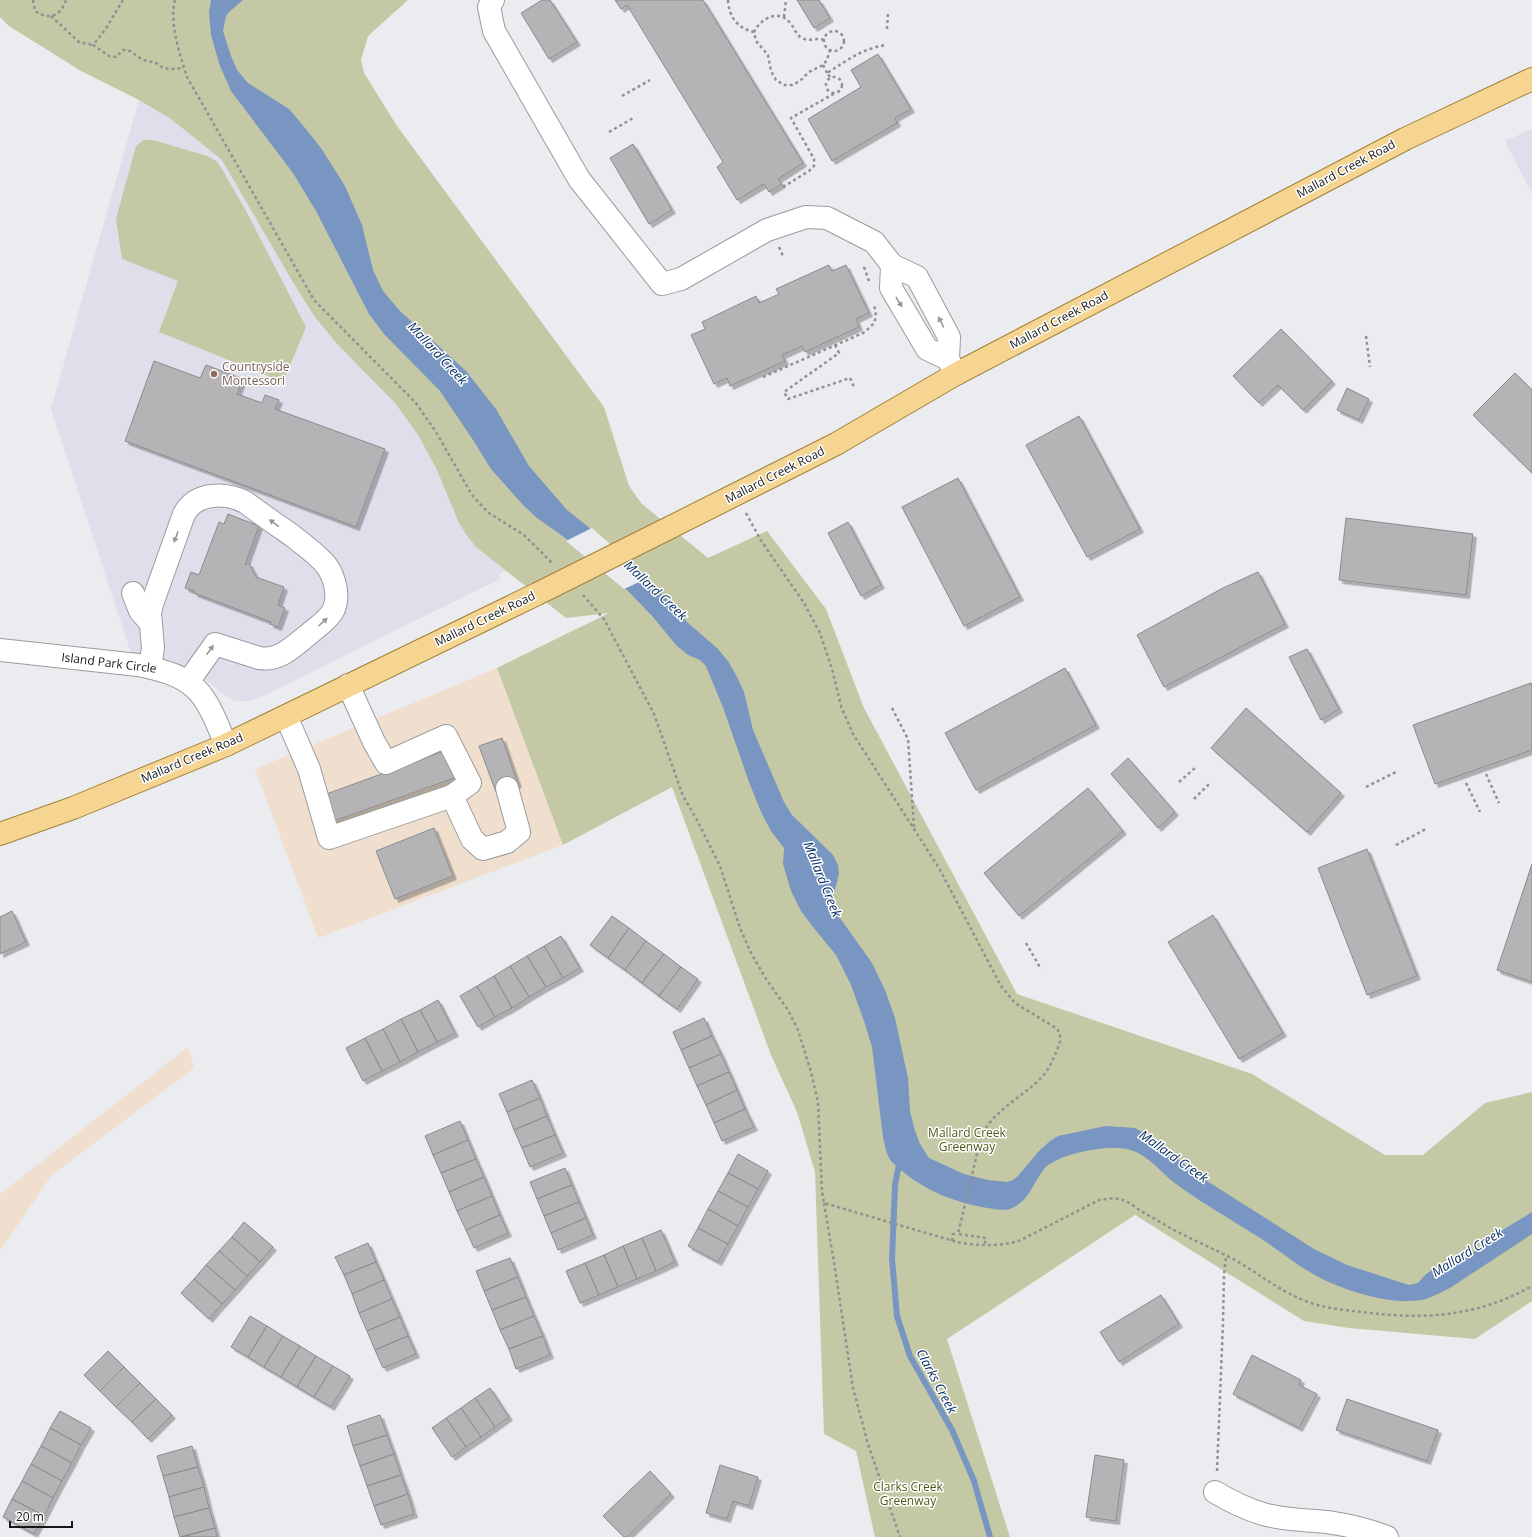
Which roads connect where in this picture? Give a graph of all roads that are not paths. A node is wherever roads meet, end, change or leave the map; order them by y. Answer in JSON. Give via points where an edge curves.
{"nodes":[{"id":1,"x":493,"y":0,"type":"edge"},
{"id":2,"x":1532,"y":79,"type":"edge"},
{"id":3,"x":952,"y":367,"type":"junction"},
{"id":4,"x":133,"y":592,"type":"dead end"},
{"id":5,"x":150,"y":622,"type":"junction"},
{"id":6,"x":0,"y":650,"type":"edge"},
{"id":7,"x":150,"y":667,"type":"junction"},
{"id":8,"x":188,"y":682,"type":"junction"},
{"id":9,"x":348,"y":685,"type":"junction"},
{"id":10,"x":286,"y":716,"type":"junction"},
{"id":11,"x":226,"y":745,"type":"junction"},
{"id":12,"x":507,"y":788,"type":"dead end"},
{"id":13,"x":452,"y":796,"type":"junction"},
{"id":14,"x":0,"y":834,"type":"edge"},
{"id":15,"x":1216,"y":1492,"type":"road end"},
{"id":16,"x":1387,"y":1537,"type":"edge"}],
"edges":[{"from":1,"to":3,"type":"street","via":[[489,7],[494,31],[579,179],[662,284],[681,279],[768,230],[806,217],[827,218],[874,242],[892,265],[891,288],[927,349]]},
{"from":2,"to":3,"type":"main road","name":"Mallard Creek Road","via":[[1405,139]]},
{"from":3,"to":9,"type":"main road","name":"Mallard Creek Road","bridge":true,"via":[[836,444],[537,594]]},
{"from":4,"to":5,"type":"street","via":[[140,611]]},
{"from":5,"to":7,"type":"street","via":[[153,648]]},
{"from":8,"to":5,"type":"street","one_way":true,"via":[[215,644],[264,659],[276,658],[292,648],[333,611],[336,593],[329,570],[322,560],[304,545],[244,502],[229,496],[209,496],[196,501],[184,514],[152,604]]},
{"from":6,"to":7,"type":"street","name":"Island Park Circle"},
{"from":7,"to":8,"type":"street","name":"Island Park Circle","via":[[176,674]]},
{"from":8,"to":11,"type":"street","name":"Island Park Circle","via":[[208,703]]},
{"from":9,"to":10,"type":"main road","name":"Mallard Creek Road"},
{"from":9,"to":13,"type":"street","via":[[386,763],[446,736],[470,783]]},
{"from":10,"to":11,"type":"main road","name":"Mallard Creek Road"},
{"from":10,"to":13,"type":"street","via":[[309,769],[329,838]]},
{"from":11,"to":14,"type":"main road","name":"Mallard Creek Road","via":[[74,808]]},
{"from":12,"to":13,"type":"street","via":[[520,832],[507,842],[483,849],[472,839]]},
{"from":15,"to":16,"type":"street","via":[[1262,1514],[1328,1522],[1365,1529]]}]}
